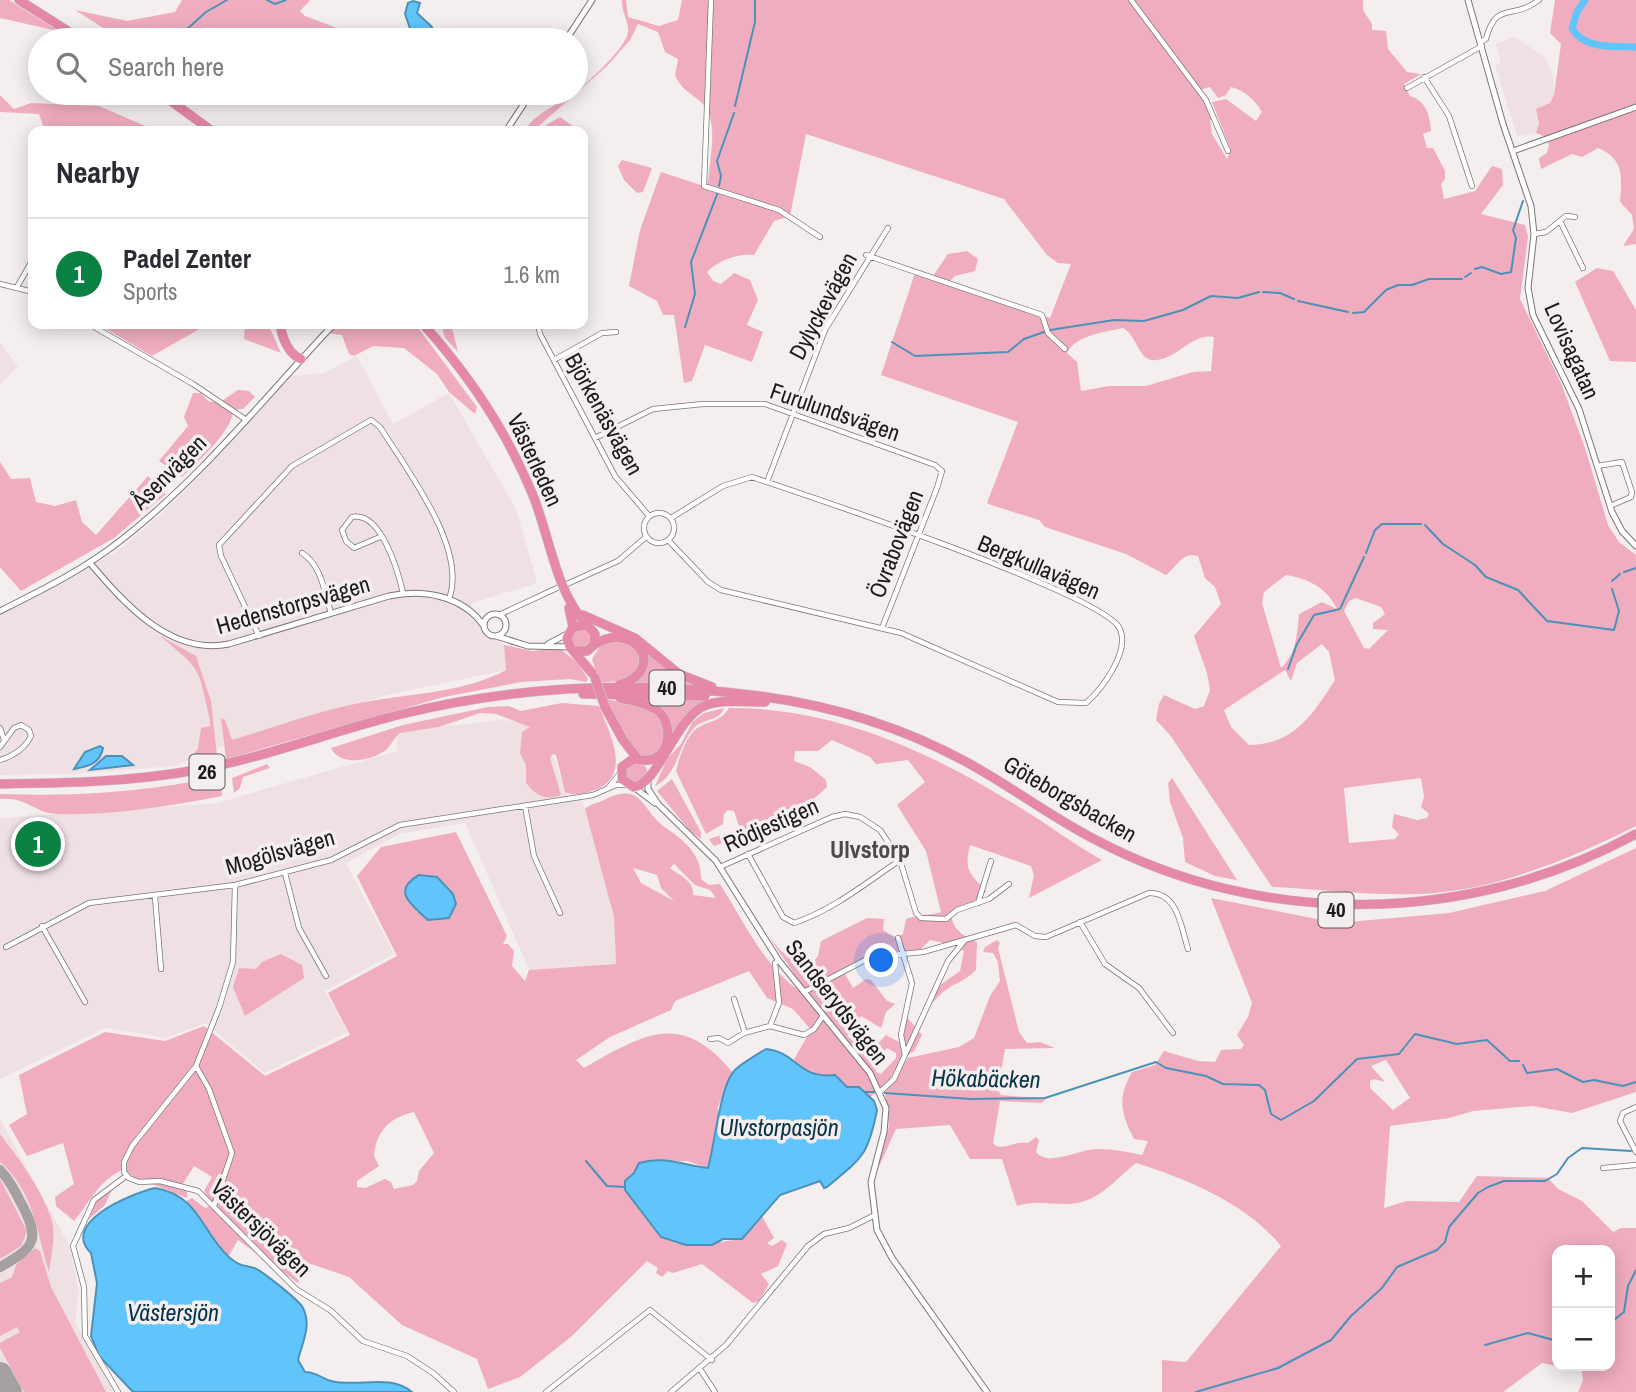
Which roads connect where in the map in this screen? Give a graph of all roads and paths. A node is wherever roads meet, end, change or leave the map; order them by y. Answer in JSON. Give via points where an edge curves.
{"nodes":[{"id":1,"x":19,"y":0,"type":"edge"},
{"id":2,"x":25,"y":0,"type":"edge"},
{"id":3,"x":592,"y":0,"type":"edge"},
{"id":4,"x":710,"y":0,"type":"edge"},
{"id":5,"x":1132,"y":0,"type":"edge"},
{"id":6,"x":1468,"y":0,"type":"edge"},
{"id":7,"x":1539,"y":0,"type":"edge"},
{"id":8,"x":63,"y":28,"type":"edge"},
{"id":9,"x":69,"y":28,"type":"edge"},
{"id":10,"x":574,"y":28,"type":"edge"},
{"id":11,"x":1481,"y":44,"type":"junction"},
{"id":12,"x":1424,"y":77,"type":"junction"},
{"id":13,"x":1407,"y":88,"type":"dead end"},
{"id":14,"x":176,"y":105,"type":"edge"},
{"id":15,"x":182,"y":105,"type":"edge"},
{"id":16,"x":523,"y":105,"type":"edge"},
{"id":17,"x":1636,"y":107,"type":"edge"},
{"id":18,"x":205,"y":126,"type":"edge"},
{"id":19,"x":210,"y":126,"type":"edge"},
{"id":20,"x":509,"y":126,"type":"edge"},
{"id":21,"x":1228,"y":151,"type":"dead end"},
{"id":22,"x":1513,"y":151,"type":"junction"},
{"id":23,"x":1472,"y":186,"type":"dead end"},
{"id":24,"x":1575,"y":217,"type":"dead end"},
{"id":25,"x":1560,"y":222,"type":"junction"},
{"id":26,"x":888,"y":228,"type":"dead end"},
{"id":27,"x":1536,"y":234,"type":"junction"},
{"id":28,"x":820,"y":237,"type":"dead end"},
{"id":29,"x":868,"y":256,"type":"junction"},
{"id":30,"x":1583,"y":268,"type":"dead end"},
{"id":31,"x":28,"y":269,"type":"edge"},
{"id":32,"x":0,"y":284,"type":"edge"},
{"id":33,"x":18,"y":287,"type":"junction"},
{"id":34,"x":28,"y":290,"type":"edge"},
{"id":35,"x":98,"y":329,"type":"edge"},
{"id":36,"x":283,"y":329,"type":"edge"},
{"id":37,"x":329,"y":329,"type":"edge"},
{"id":38,"x":425,"y":329,"type":"edge"},
{"id":39,"x":426,"y":329,"type":"edge"},
{"id":40,"x":435,"y":329,"type":"edge"},
{"id":41,"x":540,"y":329,"type":"edge"},
{"id":42,"x":616,"y":332,"type":"dead end"},
{"id":43,"x":436,"y":338,"type":"junction"},
{"id":44,"x":1065,"y":349,"type":"dead end"},
{"id":45,"x":301,"y":359,"type":"junction"},
{"id":46,"x":554,"y":360,"type":"junction"},
{"id":47,"x":792,"y":412,"type":"junction"},
{"id":48,"x":246,"y":419,"type":"junction"},
{"id":49,"x":595,"y":439,"type":"junction"},
{"id":50,"x":1597,"y":466,"type":"junction"},
{"id":51,"x":942,"y":471,"type":"joint"},
{"id":52,"x":767,"y":482,"type":"junction"},
{"id":53,"x":1610,"y":506,"type":"junction"},
{"id":54,"x":649,"y":516,"type":"junction"},
{"id":55,"x":671,"y":518,"type":"junction"},
{"id":56,"x":380,"y":537,"type":"junction"},
{"id":57,"x":646,"y":537,"type":"junction"},
{"id":58,"x":917,"y":537,"type":"junction"},
{"id":59,"x":668,"y":540,"type":"junction"},
{"id":60,"x":1636,"y":546,"type":"edge"},
{"id":61,"x":302,"y":553,"type":"dead end"},
{"id":62,"x":90,"y":563,"type":"junction"},
{"id":63,"x":567,"y":584,"type":"dead end"},
{"id":64,"x":557,"y":588,"type":"dead end"},
{"id":65,"x":403,"y":593,"type":"junction"},
{"id":66,"x":449,"y":599,"type":"junction"},
{"id":67,"x":573,"y":607,"type":"junction"},
{"id":68,"x":0,"y":611,"type":"edge"},
{"id":69,"x":331,"y":612,"type":"junction"},
{"id":70,"x":507,"y":612,"type":"junction"},
{"id":71,"x":476,"y":615,"type":"junction"},
{"id":72,"x":488,"y":615,"type":"junction"},
{"id":73,"x":499,"y":615,"type":"junction"},
{"id":74,"x":484,"y":625,"type":"junction"},
{"id":75,"x":505,"y":625,"type":"junction"},
{"id":76,"x":591,"y":628,"type":"junction"},
{"id":77,"x":882,"y":628,"type":"junction"},
{"id":78,"x":571,"y":630,"type":"junction"},
{"id":79,"x":615,"y":631,"type":"junction"},
{"id":80,"x":259,"y":636,"type":"junction"},
{"id":81,"x":496,"y":636,"type":"junction"},
{"id":82,"x":507,"y":638,"type":"junction"},
{"id":83,"x":545,"y":646,"type":"junction"},
{"id":84,"x":592,"y":647,"type":"junction"},
{"id":85,"x":572,"y":649,"type":"junction"},
{"id":86,"x":594,"y":676,"type":"junction"},
{"id":87,"x":611,"y":688,"type":"junction"},
{"id":88,"x":732,"y":693,"type":"junction"},
{"id":89,"x":594,"y":695,"type":"junction"},
{"id":90,"x":765,"y":702,"type":"junction"},
{"id":91,"x":606,"y":707,"type":"junction"},
{"id":92,"x":0,"y":728,"type":"edge"},
{"id":93,"x":4,"y":740,"type":"junction"},
{"id":94,"x":0,"y":747,"type":"edge"},
{"id":95,"x":639,"y":759,"type":"junction"},
{"id":96,"x":0,"y":760,"type":"edge"},
{"id":97,"x":623,"y":767,"type":"junction"},
{"id":98,"x":649,"y":778,"type":"junction"},
{"id":99,"x":0,"y":786,"type":"edge"},
{"id":100,"x":631,"y":786,"type":"junction"},
{"id":101,"x":609,"y":788,"type":"junction"},
{"id":102,"x":657,"y":804,"type":"junction"},
{"id":103,"x":525,"y":806,"type":"junction"},
{"id":104,"x":1636,"y":834,"type":"edge"},
{"id":105,"x":1636,"y":840,"type":"edge"},
{"id":106,"x":748,"y":854,"type":"junction"},
{"id":107,"x":900,"y":860,"type":"junction"},
{"id":108,"x":991,"y":861,"type":"dead end"},
{"id":109,"x":720,"y":867,"type":"junction"},
{"id":110,"x":285,"y":873,"type":"junction"},
{"id":111,"x":1009,"y":884,"type":"dead end"},
{"id":112,"x":235,"y":885,"type":"junction"},
{"id":113,"x":155,"y":897,"type":"junction"},
{"id":114,"x":978,"y":904,"type":"junction"},
{"id":115,"x":560,"y":913,"type":"dead end"},
{"id":116,"x":1079,"y":921,"type":"junction"},
{"id":117,"x":42,"y":926,"type":"junction"},
{"id":118,"x":898,"y":939,"type":"dead end"},
{"id":119,"x":966,"y":939,"type":"junction"},
{"id":120,"x":6,"y":947,"type":"dead end"},
{"id":121,"x":1188,"y":949,"type":"dead end"},
{"id":122,"x":904,"y":954,"type":"junction"},
{"id":123,"x":779,"y":961,"type":"junction"},
{"id":124,"x":161,"y":969,"type":"dead end"},
{"id":125,"x":326,"y":976,"type":"dead end"},
{"id":126,"x":804,"y":992,"type":"junction"},
{"id":127,"x":734,"y":999,"type":"dead end"},
{"id":128,"x":85,"y":1002,"type":"dead end"},
{"id":129,"x":823,"y":1016,"type":"junction"},
{"id":130,"x":770,"y":1026,"type":"junction"},
{"id":131,"x":745,"y":1033,"type":"junction"},
{"id":132,"x":1173,"y":1033,"type":"dead end"},
{"id":133,"x":710,"y":1039,"type":"dead end"},
{"id":134,"x":905,"y":1055,"type":"junction"},
{"id":135,"x":196,"y":1066,"type":"junction"},
{"id":136,"x":881,"y":1091,"type":"junction"},
{"id":137,"x":1636,"y":1107,"type":"edge"},
{"id":138,"x":1636,"y":1152,"type":"edge"},
{"id":139,"x":1636,"y":1165,"type":"edge"},
{"id":140,"x":1603,"y":1168,"type":"dead end"},
{"id":141,"x":127,"y":1176,"type":"junction"},
{"id":142,"x":214,"y":1206,"type":"junction"},
{"id":143,"x":873,"y":1216,"type":"junction"},
{"id":144,"x":712,"y":1360,"type":"junction"},
{"id":145,"x":700,"y":1369,"type":"junction"},
{"id":146,"x":118,"y":1392,"type":"edge"},
{"id":147,"x":454,"y":1392,"type":"edge"},
{"id":148,"x":546,"y":1392,"type":"edge"},
{"id":149,"x":671,"y":1392,"type":"edge"},
{"id":150,"x":715,"y":1392,"type":"edge"},
{"id":151,"x":987,"y":1392,"type":"edge"}],
"edges":[{"from":1,"to":8,"type":"highway"},
{"from":2,"to":9,"type":"highway"},
{"from":3,"to":10,"type":"street"},
{"from":4,"to":28,"type":"street","via":[[704,186],[779,210]]},
{"from":5,"to":21,"type":"street","via":[[1206,100]]},
{"from":6,"to":11,"type":"street","name":"Lovisagatan"},
{"from":7,"to":11,"type":"street","via":[[1527,8],[1496,14]]},
{"from":11,"to":12,"type":"street"},
{"from":11,"to":22,"type":"street","name":"Lovisagatan"},
{"from":12,"to":13,"type":"street"},
{"from":12,"to":23,"type":"street","via":[[1449,116]]},
{"from":14,"to":18,"type":"highway"},
{"from":15,"to":19,"type":"highway"},
{"from":16,"to":20,"type":"street"},
{"from":17,"to":22,"type":"street"},
{"from":22,"to":27,"type":"street","name":"Lovisagatan"},
{"from":24,"to":25,"type":"street","via":[[1566,216]]},
{"from":25,"to":27,"type":"street"},
{"from":25,"to":30,"type":"street"},
{"from":26,"to":29,"type":"street","name":"Dylyckevägen"},
{"from":27,"to":50,"type":"street","name":"Lovisagatan","via":[[1528,281],[1533,315],[1579,409]]},
{"from":29,"to":44,"type":"street","via":[[1042,314],[1048,332]]},
{"from":29,"to":47,"type":"street","name":"Dylyckevägen","via":[[825,330]]},
{"from":31,"to":33,"type":"street"},
{"from":32,"to":33,"type":"street"},
{"from":33,"to":34,"type":"street"},
{"from":35,"to":48,"type":"street"},
{"from":36,"to":45,"type":"highway","via":[[294,356]]},
{"from":37,"to":45,"type":"street","name":"Åsenvägen"},
{"from":38,"to":78,"type":"highway","name":"Västerleden","via":[[464,377],[509,450],[573,617]]},
{"from":39,"to":43,"type":"highway","name":"Västerleden"},
{"from":40,"to":43,"type":"highway"},
{"from":41,"to":46,"type":"street","name":"Björkenäsvägen"},
{"from":42,"to":46,"type":"street","via":[[602,333]]},
{"from":43,"to":67,"type":"highway","name":"Västerleden","via":[[480,396],[512,449]]},
{"from":45,"to":48,"type":"street","name":"Åsenvägen"},
{"from":46,"to":49,"type":"street","name":"Björkenäsvägen"},
{"from":47,"to":49,"type":"street","name":"Furulundsvägen","via":[[765,404],[674,406],[646,412]]},
{"from":47,"to":51,"type":"street","name":"Furulundsvägen"},
{"from":47,"to":52,"type":"street","name":"Dylyckevägen"},
{"from":48,"to":62,"type":"street","name":"Åsenvägen","via":[[162,505]]},
{"from":49,"to":54,"type":"street","name":"Björkenäsvägen","via":[[615,476]]},
{"from":50,"to":53,"type":"street","name":"Lovisagatan"},
{"from":50,"to":53,"type":"street","via":[[1622,462],[1632,492],[1631,497]]},
{"from":51,"to":58,"type":"street","name":"Övrabovägen"},
{"from":52,"to":55,"type":"street","name":"Bergkullavägen","via":[[742,478]]},
{"from":52,"to":58,"type":"street","name":"Bergkullavägen"},
{"from":53,"to":60,"type":"street","name":"Lovisagatan","via":[[1618,525]]},
{"from":54,"to":55,"type":"street","via":[[656,513]]},
{"from":54,"to":57,"type":"street","via":[[644,526]]},
{"from":55,"to":59,"type":"street","via":[[674,532]]},
{"from":56,"to":56,"type":"street","via":[[361,516],[352,517],[342,530],[354,548]]},
{"from":56,"to":65,"type":"street","via":[[391,550]]},
{"from":57,"to":59,"type":"street","via":[[657,543]]},
{"from":57,"to":63,"type":"street","via":[[618,561]]},
{"from":58,"to":77,"type":"street","name":"Övrabovägen"},
{"from":58,"to":77,"type":"street","name":"Bergkullavägen","via":[[1096,608],[1121,629],[1117,659],[1086,703],[1058,702],[953,654]]},
{"from":59,"to":77,"type":"street","name":"Bergkullavägen","via":[[721,590]]},
{"from":61,"to":69,"type":"street","via":[[319,572]]},
{"from":62,"to":68,"type":"street","name":"Åsenvägen"},
{"from":62,"to":80,"type":"street","name":"Hedenstorpsvägen","via":[[157,629],[174,638],[212,646]]},
{"from":64,"to":70,"type":"street"},
{"from":65,"to":66,"type":"street","name":"Hedenstorpsvägen"},
{"from":65,"to":69,"type":"street","name":"Hedenstorpsvägen"},
{"from":66,"to":71,"type":"street","name":"Hedenstorpsvägen"},
{"from":66,"to":80,"type":"street","via":[[454,576],[441,530],[380,427],[371,420],[292,466],[219,545]]},
{"from":67,"to":76,"type":"highway","name":"Västerleden"},
{"from":67,"to":79,"type":"highway"},
{"from":69,"to":80,"type":"street","name":"Hedenstorpsvägen"},
{"from":70,"to":73,"type":"street"},
{"from":70,"to":75,"type":"street"},
{"from":71,"to":72,"type":"street"},
{"from":71,"to":74,"type":"street","name":"Hedenstorpsvägen"},
{"from":72,"to":73,"type":"street"},
{"from":72,"to":74,"type":"street"},
{"from":73,"to":75,"type":"street"},
{"from":74,"to":81,"type":"street"},
{"from":75,"to":81,"type":"street"},
{"from":75,"to":82,"type":"street"},
{"from":76,"to":78,"type":"highway"},
{"from":76,"to":79,"type":"highway"},
{"from":76,"to":84,"type":"highway"},
{"from":78,"to":83,"type":"street"},
{"from":78,"to":85,"type":"highway","name":"Västerleden"},
{"from":79,"to":88,"type":"highway","via":[[635,638],[679,674]]},
{"from":81,"to":82,"type":"street"},
{"from":82,"to":83,"type":"street","via":[[521,645]]},
{"from":83,"to":85,"type":"street"},
{"from":84,"to":85,"type":"highway","number":"26"},
{"from":84,"to":86,"type":"highway"},
{"from":84,"to":87,"type":"highway","number":"26","via":[[607,638],[622,637],[643,653],[638,676]]},
{"from":85,"to":86,"type":"highway"},
{"from":86,"to":91,"type":"highway","bridge":true},
{"from":87,"to":88,"type":"highway","number":"40"},
{"from":87,"to":99,"type":"highway","number":"26","via":[[522,693],[441,706],[257,757],[169,775]]},
{"from":88,"to":104,"type":"highway","name":"Göteborgsbacken","number":"40","via":[[795,702],[891,728],[969,764],[1125,854],[1208,884],[1271,898],[1345,905],[1452,898],[1545,874]]},
{"from":89,"to":90,"type":"highway","number":"40","via":[[687,695]]},
{"from":89,"to":95,"type":"highway","number":"26","via":[[640,703],[664,718],[668,735],[664,748],[653,759]]},
{"from":89,"to":99,"type":"highway","number":"26","via":[[515,698],[442,709],[195,774],[83,786]]},
{"from":90,"to":98,"type":"highway","via":[[717,703],[697,710]]},
{"from":90,"to":105,"type":"highway","name":"Göteborgsbacken","number":"40","via":[[831,715],[897,736],[965,767],[1121,858],[1205,888],[1281,905],[1372,910],[1478,898],[1567,872]]},
{"from":91,"to":95,"type":"highway"},
{"from":91,"to":97,"type":"highway","via":[[623,751]]},
{"from":92,"to":93,"type":"street"},
{"from":93,"to":94,"type":"street"},
{"from":93,"to":96,"type":"street","via":[[21,725],[31,736]]},
{"from":95,"to":97,"type":"highway"},
{"from":95,"to":98,"type":"highway","via":[[649,768]]},
{"from":97,"to":100,"type":"highway"},
{"from":97,"to":101,"type":"street"},
{"from":98,"to":100,"type":"highway"},
{"from":98,"to":102,"type":"street","name":"Sandserydsvägen","via":[[648,789]]},
{"from":100,"to":101,"type":"street","name":"Mogölsvägen"},
{"from":100,"to":102,"type":"street","name":"Sandserydsvägen"},
{"from":101,"to":103,"type":"street","name":"Mogölsvägen"},
{"from":102,"to":109,"type":"street","name":"Sandserydsvägen"},
{"from":103,"to":110,"type":"street","name":"Mogölsvägen","via":[[400,825],[331,860]]},
{"from":103,"to":115,"type":"street","via":[[534,856]]},
{"from":106,"to":107,"type":"street","name":"Rödjestigen","via":[[845,814],[873,824]]},
{"from":106,"to":107,"type":"street","via":[[783,917],[794,923],[845,899]]},
{"from":106,"to":109,"type":"street","name":"Rödjestigen"},
{"from":107,"to":114,"type":"street","via":[[921,918],[946,919]]},
{"from":108,"to":114,"type":"street"},
{"from":109,"to":123,"type":"street","name":"Sandserydsvägen"},
{"from":110,"to":112,"type":"street","name":"Mogölsvägen"},
{"from":110,"to":125,"type":"street","via":[[299,928]]},
{"from":111,"to":114,"type":"street"},
{"from":112,"to":113,"type":"street","name":"Mogölsvägen"},
{"from":112,"to":135,"type":"street","via":[[233,962]]},
{"from":113,"to":117,"type":"street","name":"Mogölsvägen","via":[[89,903]]},
{"from":113,"to":124,"type":"street"},
{"from":116,"to":119,"type":"street","via":[[1045,937],[1016,925]]},
{"from":116,"to":121,"type":"street","via":[[1144,894],[1160,894],[1174,905]]},
{"from":116,"to":132,"type":"street","via":[[1105,964],[1139,988]]},
{"from":117,"to":120,"type":"street","name":"Mogölsvägen"},
{"from":117,"to":128,"type":"street"},
{"from":118,"to":122,"type":"street"},
{"from":119,"to":122,"type":"street"},
{"from":119,"to":134,"type":"street","via":[[948,961]]},
{"from":122,"to":126,"type":"street","via":[[872,957]]},
{"from":122,"to":134,"type":"street","via":[[912,983],[901,1035]]},
{"from":123,"to":126,"type":"street","name":"Sandserydsvägen"},
{"from":123,"to":130,"type":"street","via":[[775,963],[779,1003]]},
{"from":126,"to":129,"type":"street","name":"Sandserydsvägen"},
{"from":127,"to":131,"type":"street"},
{"from":129,"to":130,"type":"street","via":[[804,1035]]},
{"from":129,"to":136,"type":"street","name":"Sandserydsvägen"},
{"from":130,"to":131,"type":"street"},
{"from":131,"to":133,"type":"street","via":[[728,1043]]},
{"from":134,"to":136,"type":"street","via":[[890,1085]]},
{"from":135,"to":141,"type":"street","via":[[132,1146],[124,1162]]},
{"from":135,"to":142,"type":"street","via":[[232,1153]]},
{"from":136,"to":143,"type":"street","name":"Sandserydsvägen","via":[[887,1119],[871,1182]]},
{"from":137,"to":138,"type":"street","via":[[1623,1113],[1620,1121]]},
{"from":139,"to":140,"type":"street"},
{"from":141,"to":142,"type":"street","name":"Västersjövägen","via":[[139,1182],[194,1188]]},
{"from":141,"to":146,"type":"street","via":[[94,1200],[73,1246],[84,1287],[85,1336]]},
{"from":142,"to":147,"type":"street","name":"Västersjövägen","via":[[287,1281],[330,1310],[356,1337],[407,1356]]},
{"from":143,"to":144,"type":"street","via":[[824,1234],[808,1246]]},
{"from":143,"to":151,"type":"street","name":"Sandserydsvägen","via":[[892,1258]]},
{"from":144,"to":145,"type":"street"},
{"from":144,"to":148,"type":"street","via":[[650,1310]]},
{"from":145,"to":149,"type":"street"},
{"from":145,"to":150,"type":"street"}]}
